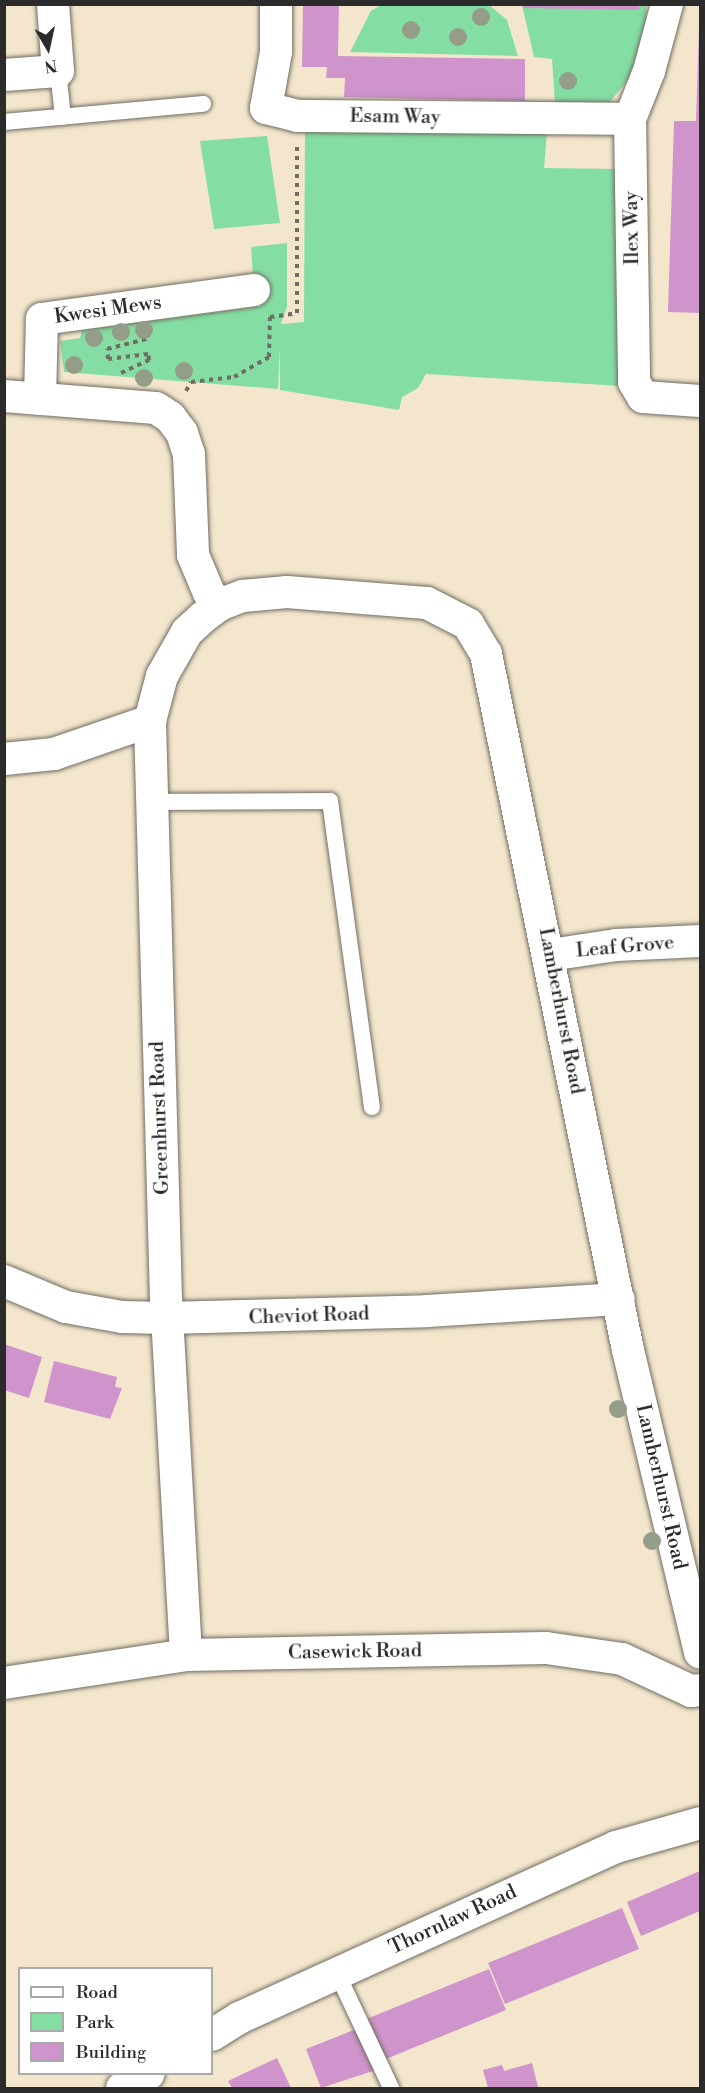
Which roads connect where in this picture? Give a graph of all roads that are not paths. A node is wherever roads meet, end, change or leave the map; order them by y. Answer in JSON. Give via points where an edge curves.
{"nodes":[{"id":1,"x":52,"y":4,"type":"edge"},
{"id":2,"x":276,"y":4,"type":"edge"},
{"id":3,"x":667,"y":4,"type":"edge"},
{"id":4,"x":58,"y":71,"type":"junction"},
{"id":5,"x":4,"y":75,"type":"edge"},
{"id":6,"x":203,"y":104,"type":"dead end"},
{"id":7,"x":63,"y":117,"type":"junction"},
{"id":8,"x":630,"y":119,"type":"junction"},
{"id":9,"x":4,"y":122,"type":"edge"},
{"id":10,"x":256,"y":304,"type":"road end"},
{"id":11,"x":4,"y":396,"type":"edge"},
{"id":12,"x":40,"y":399,"type":"junction"},
{"id":13,"x":700,"y":401,"type":"edge"},
{"id":14,"x":219,"y":604,"type":"junction"},
{"id":15,"x":150,"y":721,"type":"junction"},
{"id":16,"x":4,"y":759,"type":"edge"},
{"id":17,"x":150,"y":802,"type":"junction"},
{"id":18,"x":700,"y":941,"type":"edge"},
{"id":19,"x":550,"y":955,"type":"junction"},
{"id":20,"x":372,"y":1107,"type":"dead end"},
{"id":21,"x":4,"y":1281,"type":"edge"},
{"id":22,"x":618,"y":1299,"type":"junction"},
{"id":23,"x":166,"y":1318,"type":"junction"},
{"id":24,"x":700,"y":1653,"type":"edge"},
{"id":25,"x":186,"y":1655,"type":"junction"},
{"id":26,"x":4,"y":1683,"type":"edge"},
{"id":27,"x":700,"y":1690,"type":"edge"},
{"id":28,"x":700,"y":1823,"type":"edge"},
{"id":29,"x":338,"y":1973,"type":"junction"},
{"id":30,"x":213,"y":2034,"type":"edge"},
{"id":31,"x":145,"y":2075,"type":"edge"},
{"id":32,"x":122,"y":2088,"type":"edge"},
{"id":33,"x":391,"y":2088,"type":"edge"}],
"edges":[{"from":1,"to":4,"type":"street"},
{"from":2,"to":8,"type":"street","name":"Esam Way","via":[[276,52],[266,108],[297,116]]},
{"from":3,"to":8,"type":"street","name":"Ilex Way","via":[[649,71]]},
{"from":4,"to":5,"type":"street"},
{"from":4,"to":7,"type":"lane"},
{"from":6,"to":7,"type":"lane"},
{"from":7,"to":9,"type":"lane"},
{"from":8,"to":13,"type":"street","name":"Ilex Way","via":[[634,382],[643,397]]},
{"from":10,"to":12,"type":"street","name":"Kwesi Mews","via":[[42,320]]},
{"from":11,"to":12,"type":"street"},
{"from":12,"to":14,"type":"street","via":[[156,408],[170,417],[182,433],[191,481],[193,555],[209,593]]},
{"from":14,"to":15,"type":"street","name":"Greenhurst Road","via":[[187,633],[173,655],[153,701]]},
{"from":14,"to":19,"type":"street","name":"Lamberhurst Road","via":[[264,593],[356,596],[427,603],[468,624],[479,638],[492,672]]},
{"from":15,"to":16,"type":"street","via":[[54,754]]},
{"from":15,"to":17,"type":"street","name":"Greenhurst Road"},
{"from":17,"to":20,"type":"lane","via":[[330,801]]},
{"from":17,"to":23,"type":"street","name":"Greenhurst Road"},
{"from":18,"to":19,"type":"street","name":"Leaf Grove","via":[[616,945]]},
{"from":19,"to":22,"type":"street","name":"Lamberhurst Road"},
{"from":21,"to":23,"type":"street","name":"Cheviot Road","via":[[66,1307],[122,1317]]},
{"from":22,"to":23,"type":"street","name":"Cheviot Road","via":[[426,1311]]},
{"from":22,"to":24,"type":"street","name":"Lamberhurst Road"},
{"from":23,"to":25,"type":"street","name":"Greenhurst Road"},
{"from":25,"to":26,"type":"street","name":"Casewick Road"},
{"from":25,"to":27,"type":"street","name":"Casewick Road","via":[[571,1649],[622,1659],[691,1690]]},
{"from":28,"to":29,"type":"street","name":"Thornlaw Road","via":[[616,1847]]},
{"from":29,"to":30,"type":"street","name":"Thornlaw Road","via":[[238,2018]]},
{"from":29,"to":33,"type":"lane"},
{"from":31,"to":32,"type":"street"}]}
